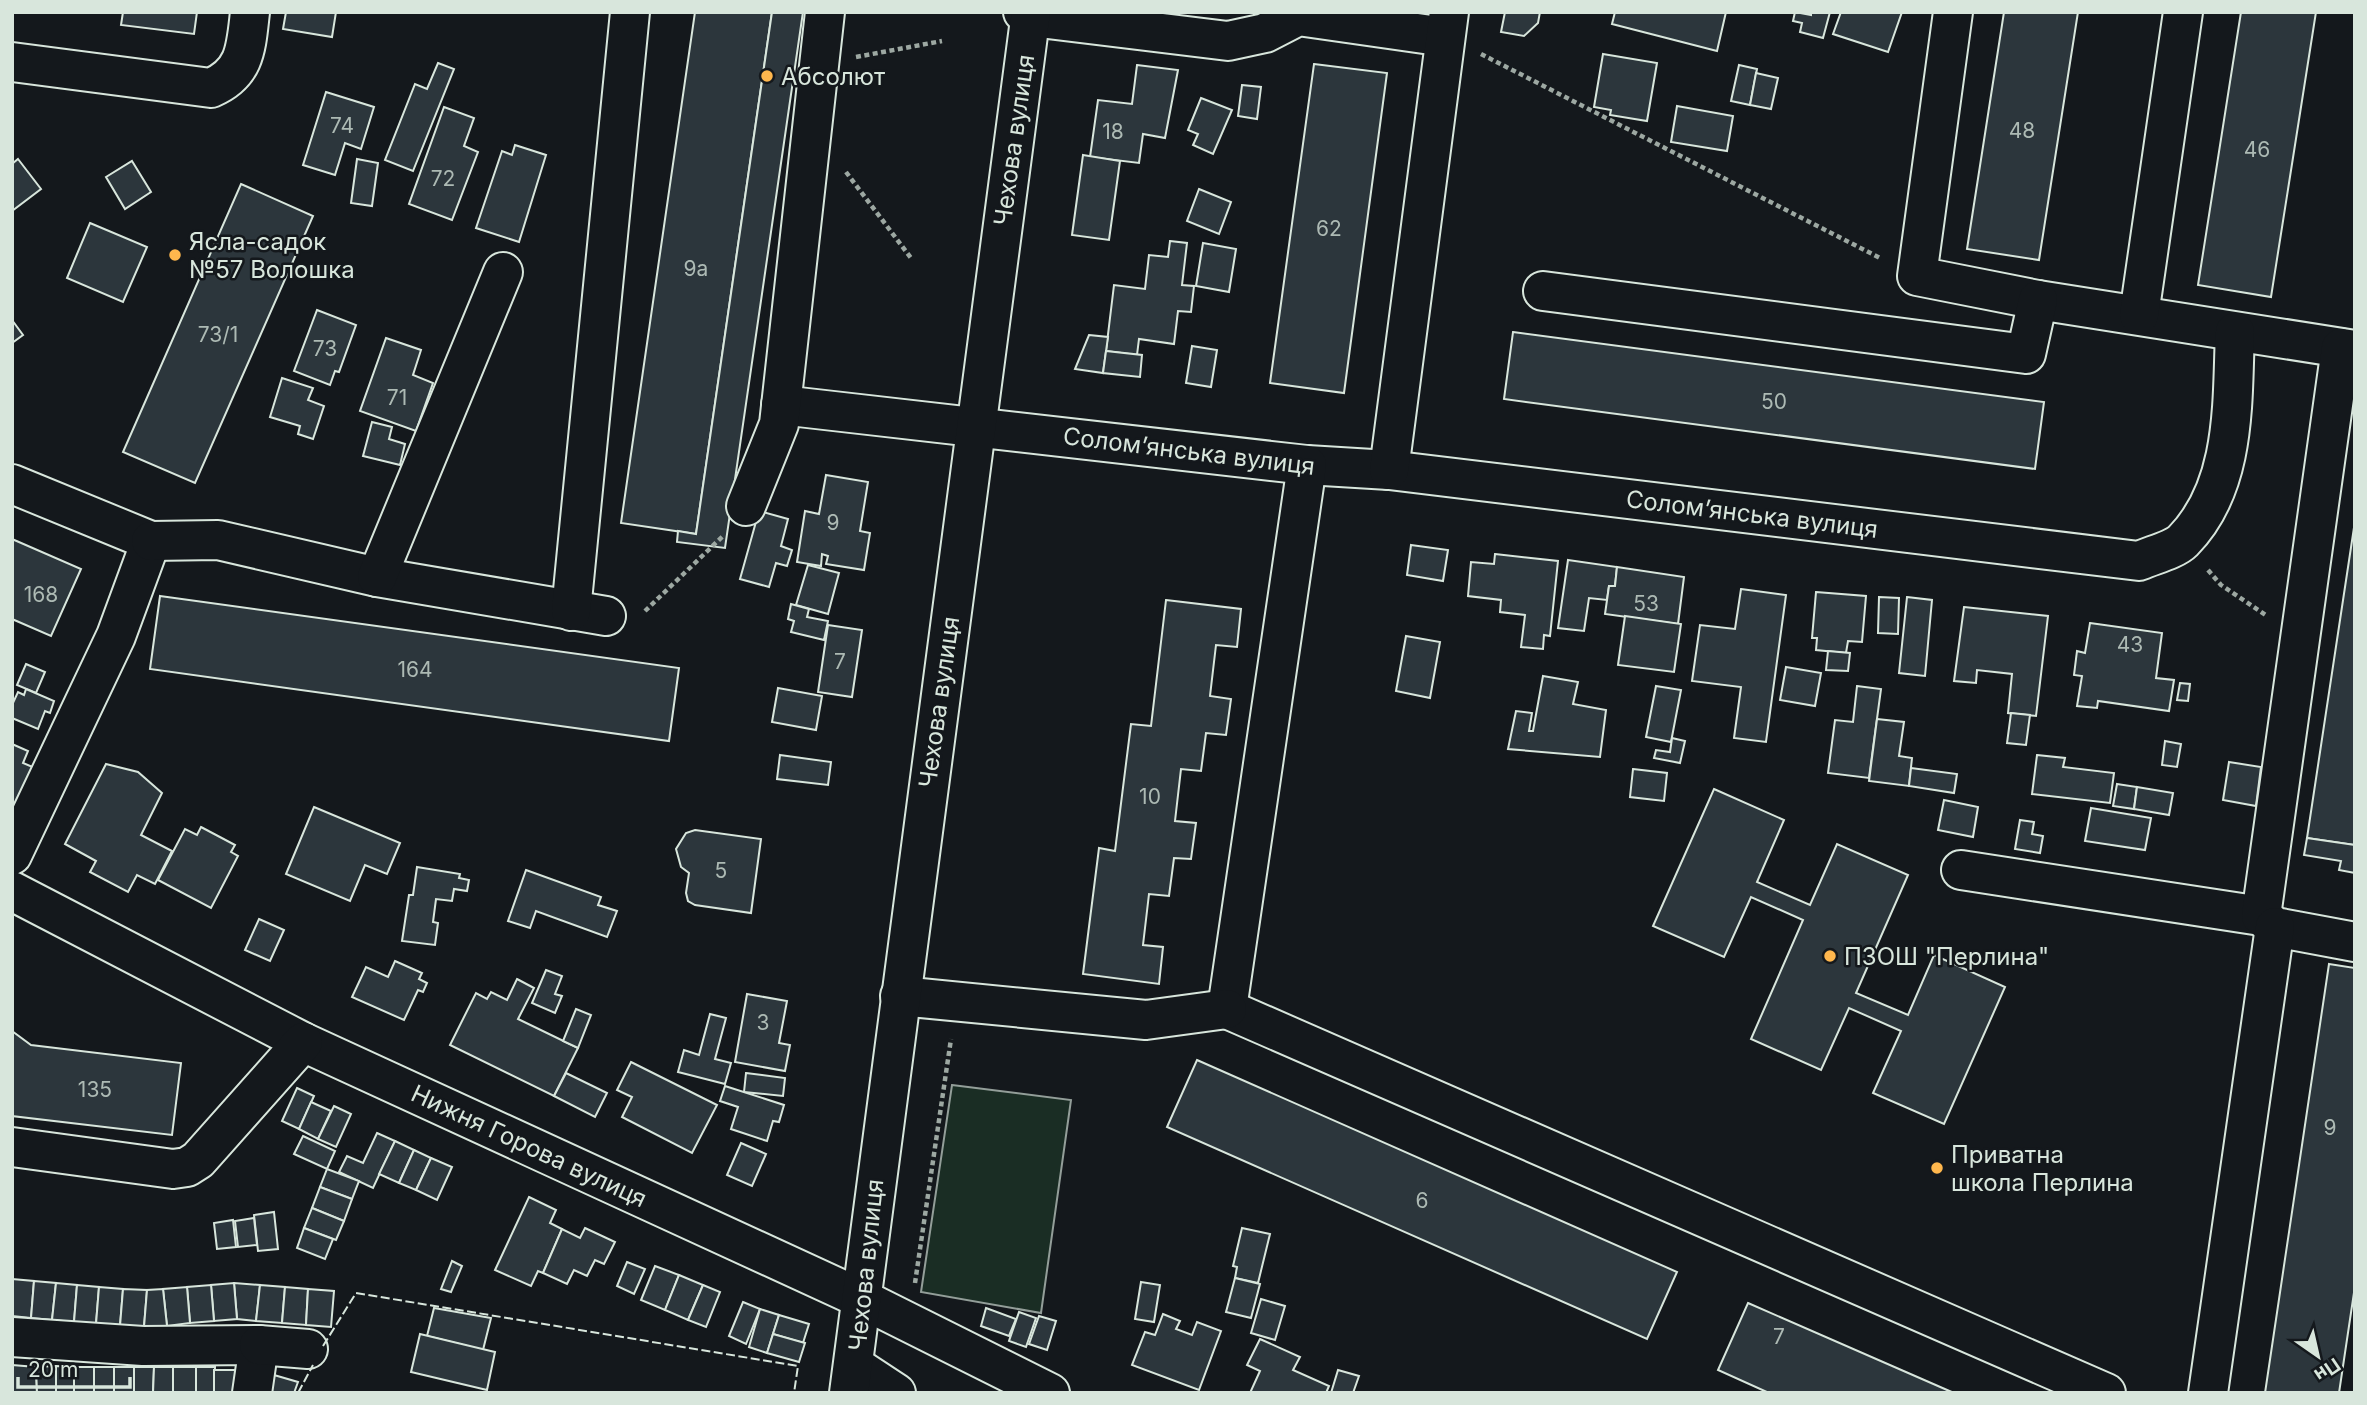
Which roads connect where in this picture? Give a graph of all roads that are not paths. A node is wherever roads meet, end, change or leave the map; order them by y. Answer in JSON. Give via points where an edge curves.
{"nodes":[{"id":1,"x":250,"y":12,"type":"edge"},
{"id":2,"x":630,"y":12,"type":"edge"},
{"id":3,"x":825,"y":12,"type":"edge"},
{"id":4,"x":1953,"y":12,"type":"edge"},
{"id":5,"x":2183,"y":12,"type":"edge"},
{"id":6,"x":1028,"y":14,"type":"edge"},
{"id":7,"x":1447,"y":25,"type":"edge"},
{"id":8,"x":12,"y":62,"type":"edge"},
{"id":9,"x":503,"y":272,"type":"dead end"},
{"id":10,"x":1543,"y":291,"type":"dead end"},
{"id":11,"x":2038,"y":300,"type":"junction"},
{"id":12,"x":2139,"y":315,"type":"junction"},
{"id":13,"x":2235,"y":332,"type":"junction"},
{"id":14,"x":2348,"y":349,"type":"edge"},
{"id":15,"x":780,"y":405,"type":"junction"},
{"id":16,"x":976,"y":425,"type":"junction"},
{"id":17,"x":1307,"y":465,"type":"junction"},
{"id":18,"x":1389,"y":470,"type":"junction"},
{"id":19,"x":12,"y":484,"type":"edge"},
{"id":20,"x":746,"y":506,"type":"road end"},
{"id":21,"x":151,"y":541,"type":"junction"},
{"id":22,"x":377,"y":577,"type":"junction"},
{"id":23,"x":12,"y":855,"type":"edge"},
{"id":24,"x":1961,"y":870,"type":"dead end"},
{"id":25,"x":12,"y":891,"type":"edge"},
{"id":26,"x":2268,"y":922,"type":"junction"},
{"id":27,"x":2355,"y":942,"type":"edge"},
{"id":28,"x":900,"y":996,"type":"junction"},
{"id":29,"x":1227,"y":1009,"type":"junction"},
{"id":30,"x":303,"y":1042,"type":"junction"},
{"id":31,"x":12,"y":1147,"type":"edge"},
{"id":32,"x":860,"y":1298,"type":"junction"},
{"id":33,"x":12,"y":1337,"type":"edge"},
{"id":34,"x":259,"y":1345,"type":"junction"},
{"id":35,"x":308,"y":1349,"type":"dead end"},
{"id":36,"x":852,"y":1379,"type":"edge"},
{"id":37,"x":252,"y":1393,"type":"edge"},
{"id":38,"x":896,"y":1393,"type":"edge"},
{"id":39,"x":1050,"y":1393,"type":"edge"},
{"id":40,"x":2106,"y":1393,"type":"edge"},
{"id":41,"x":2208,"y":1393,"type":"edge"}],
"edges":[{"from":1,"to":8,"type":"street","via":[[245,53],[230,80],[211,88]]},
{"from":2,"to":22,"type":"street","via":[[588,614]]},
{"from":3,"to":15,"type":"street"},
{"from":4,"to":11,"type":"street","via":[[1917,276]]},
{"from":5,"to":12,"type":"street"},
{"from":6,"to":7,"type":"street","via":[[1228,41],[1265,33],[1298,16]]},
{"from":6,"to":16,"type":"street","name":"Чехова вулиця"},
{"from":7,"to":18,"type":"street"},
{"from":9,"to":22,"type":"street"},
{"from":10,"to":11,"type":"street","via":[[2026,354]]},
{"from":11,"to":12,"type":"street"},
{"from":12,"to":13,"type":"street"},
{"from":13,"to":14,"type":"street"},
{"from":13,"to":18,"type":"street","name":"Соломʼянська вулиця","via":[[2230,436],[2212,501],[2182,542],[2139,561]]},
{"from":14,"to":26,"type":"street","via":[[2302,622]]},
{"from":15,"to":16,"type":"street","name":"Соломʼянська вулиця"},
{"from":15,"to":20,"type":"street","via":[[779,424]]},
{"from":16,"to":17,"type":"street","name":"Соломʼянська вулиця"},
{"from":16,"to":28,"type":"street","name":"Чехова вулиця"},
{"from":17,"to":18,"type":"street","name":"Соломʼянська вулиця"},
{"from":17,"to":29,"type":"street"},
{"from":19,"to":21,"type":"street"},
{"from":21,"to":22,"type":"street","via":[[218,540]]},
{"from":21,"to":23,"type":"street","via":[[116,636]]},
{"from":24,"to":26,"type":"street"},
{"from":25,"to":30,"type":"street","name":"Нижня Горова вулиця"},
{"from":26,"to":27,"type":"street"},
{"from":26,"to":41,"type":"street"},
{"from":28,"to":29,"type":"street","via":[[1146,1020]]},
{"from":28,"to":32,"type":"street","name":"Чехова вулиця"},
{"from":29,"to":40,"type":"street"},
{"from":30,"to":31,"type":"street","via":[[187,1167],[173,1169]]},
{"from":30,"to":32,"type":"street","name":"Нижня Горова вулиця"},
{"from":32,"to":36,"type":"street","name":"Чехова вулиця"},
{"from":32,"to":39,"type":"street","name":"Нижня Горова вулиця"},
{"from":33,"to":34,"type":"street","via":[[143,1346]]},
{"from":34,"to":35,"type":"street"},
{"from":34,"to":37,"type":"street"},
{"from":36,"to":38,"type":"street"}]}
